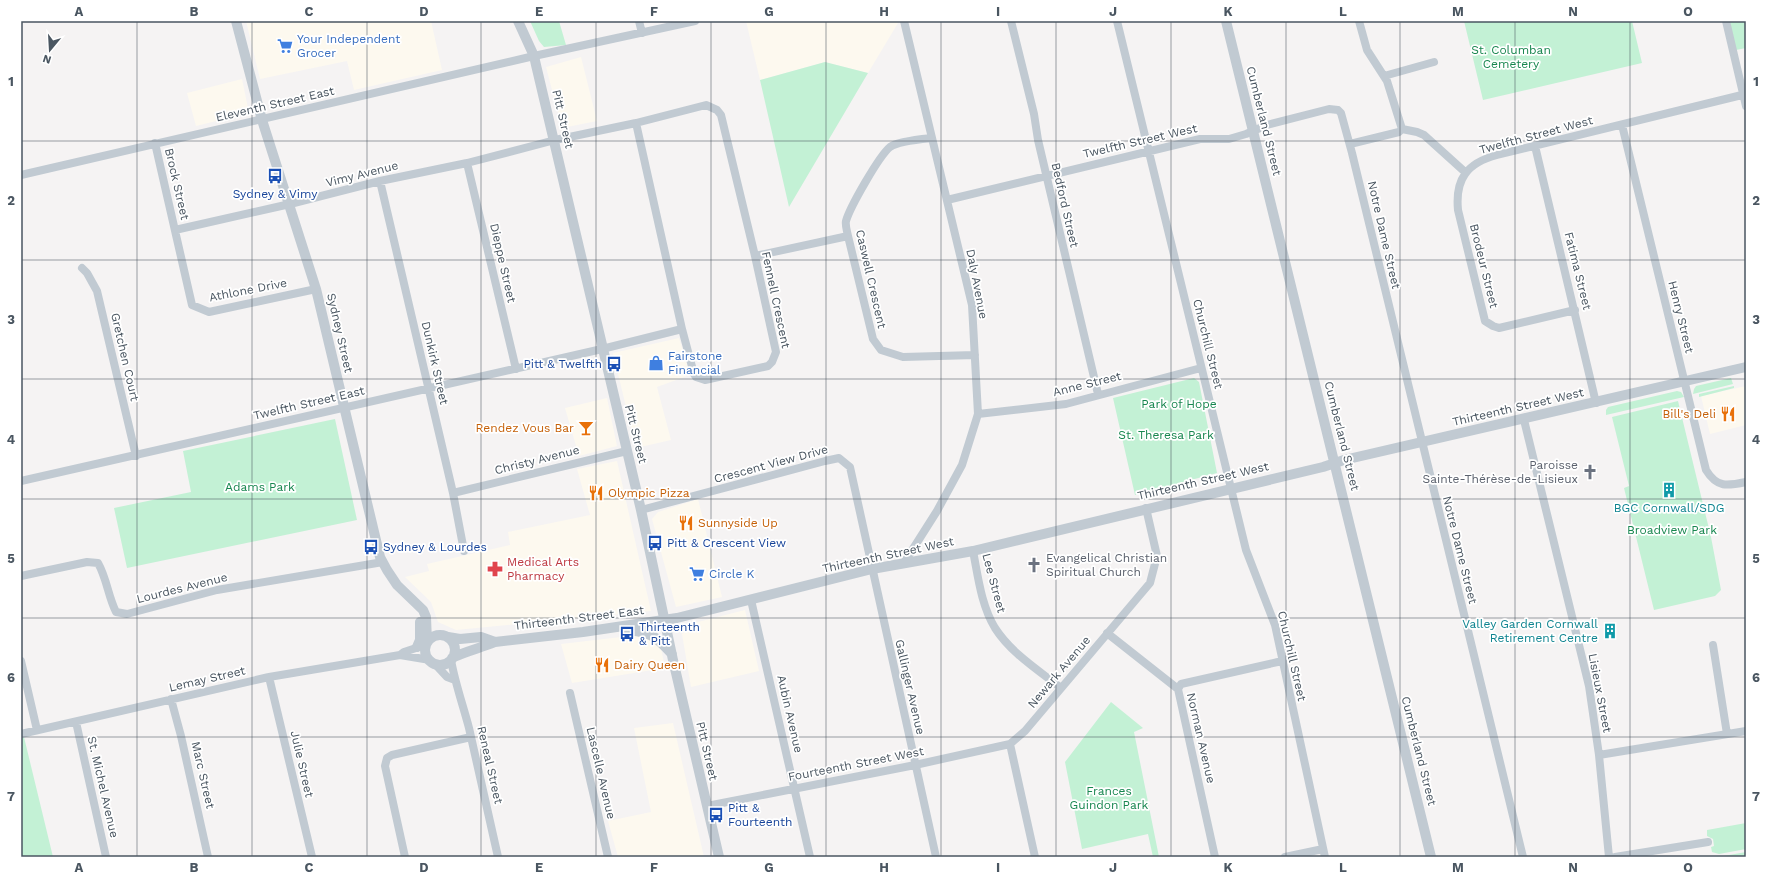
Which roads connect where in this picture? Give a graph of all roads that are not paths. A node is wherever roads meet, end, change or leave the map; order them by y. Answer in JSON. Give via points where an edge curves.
{"nodes":[{"id":1,"x":236,"y":21,"type":"edge"},
{"id":2,"x":518,"y":21,"type":"edge"},
{"id":3,"x":639,"y":21,"type":"edge"},
{"id":4,"x":695,"y":21,"type":"edge"},
{"id":5,"x":904,"y":21,"type":"edge"},
{"id":6,"x":1011,"y":21,"type":"edge"},
{"id":7,"x":1117,"y":21,"type":"edge"},
{"id":8,"x":1226,"y":21,"type":"edge"},
{"id":9,"x":1359,"y":21,"type":"edge"},
{"id":10,"x":1726,"y":21,"type":"edge"},
{"id":11,"x":642,"y":33,"type":"junction"},
{"id":12,"x":534,"y":56,"type":"junction"},
{"id":13,"x":1434,"y":62,"type":"dead end"},
{"id":14,"x":1384,"y":76,"type":"junction"},
{"id":15,"x":1745,"y":95,"type":"edge"},
{"id":16,"x":1746,"y":106,"type":"edge"},
{"id":17,"x":1338,"y":110,"type":"joint"},
{"id":18,"x":262,"y":120,"type":"junction"},
{"id":19,"x":636,"y":123,"type":"junction"},
{"id":20,"x":1622,"y":125,"type":"junction"},
{"id":21,"x":1402,"y":129,"type":"junction"},
{"id":22,"x":1253,"y":131,"type":"junction"},
{"id":23,"x":932,"y":138,"type":"junction"},
{"id":24,"x":554,"y":140,"type":"junction"},
{"id":25,"x":155,"y":143,"type":"junction"},
{"id":26,"x":1350,"y":144,"type":"junction"},
{"id":27,"x":1535,"y":146,"type":"junction"},
{"id":28,"x":1149,"y":150,"type":"junction"},
{"id":29,"x":467,"y":162,"type":"junction"},
{"id":30,"x":1465,"y":172,"type":"junction"},
{"id":31,"x":21,"y":175,"type":"edge"},
{"id":32,"x":1046,"y":176,"type":"junction"},
{"id":33,"x":380,"y":181,"type":"junction"},
{"id":34,"x":947,"y":200,"type":"junction"},
{"id":35,"x":290,"y":204,"type":"junction"},
{"id":36,"x":175,"y":230,"type":"junction"},
{"id":37,"x":848,"y":236,"type":"junction"},
{"id":38,"x":755,"y":256,"type":"junction"},
{"id":39,"x":82,"y":268,"type":"dead end"},
{"id":40,"x":316,"y":289,"type":"junction"},
{"id":41,"x":1575,"y":310,"type":"junction"},
{"id":42,"x":682,"y":329,"type":"junction"},
{"id":43,"x":602,"y":349,"type":"junction"},
{"id":44,"x":975,"y":355,"type":"junction"},
{"id":45,"x":1746,"y":367,"type":"edge"},
{"id":46,"x":1201,"y":368,"type":"junction"},
{"id":47,"x":516,"y":369,"type":"junction"},
{"id":48,"x":1684,"y":382,"type":"junction"},
{"id":49,"x":428,"y":389,"type":"junction"},
{"id":50,"x":1098,"y":394,"type":"junction"},
{"id":51,"x":1596,"y":403,"type":"junction"},
{"id":52,"x":344,"y":407,"type":"junction"},
{"id":53,"x":978,"y":414,"type":"junction"},
{"id":54,"x":1524,"y":420,"type":"junction"},
{"id":55,"x":1421,"y":443,"type":"junction"},
{"id":56,"x":627,"y":451,"type":"junction"},
{"id":57,"x":136,"y":456,"type":"junction"},
{"id":58,"x":1335,"y":463,"type":"junction"},
{"id":59,"x":21,"y":481,"type":"edge"},
{"id":60,"x":1746,"y":482,"type":"edge"},
{"id":61,"x":1232,"y":488,"type":"junction"},
{"id":62,"x":453,"y":493,"type":"junction"},
{"id":63,"x":1146,"y":508,"type":"junction"},
{"id":64,"x":641,"y":510,"type":"junction"},
{"id":65,"x":973,"y":550,"type":"junction"},
{"id":66,"x":464,"y":551,"type":"dead end"},
{"id":67,"x":383,"y":562,"type":"junction"},
{"id":68,"x":904,"y":563,"type":"junction"},
{"id":69,"x":872,"y":569,"type":"junction"},
{"id":70,"x":21,"y":576,"type":"edge"},
{"id":71,"x":751,"y":600,"type":"junction"},
{"id":72,"x":666,"y":620,"type":"junction"},
{"id":73,"x":608,"y":629,"type":"junction"},
{"id":74,"x":1107,"y":633,"type":"junction"},
{"id":75,"x":448,"y":637,"type":"junction"},
{"id":76,"x":495,"y":642,"type":"junction"},
{"id":77,"x":424,"y":645,"type":"junction"},
{"id":78,"x":1713,"y":645,"type":"dead end"},
{"id":79,"x":672,"y":654,"type":"junction"},
{"id":80,"x":400,"y":655,"type":"junction"},
{"id":81,"x":451,"y":659,"type":"junction"},
{"id":82,"x":21,"y":661,"type":"edge"},
{"id":83,"x":1282,"y":661,"type":"junction"},
{"id":84,"x":433,"y":662,"type":"junction"},
{"id":85,"x":269,"y":677,"type":"junction"},
{"id":86,"x":455,"y":680,"type":"junction"},
{"id":87,"x":1061,"y":688,"type":"junction"},
{"id":88,"x":1178,"y":689,"type":"junction"},
{"id":89,"x":570,"y":693,"type":"dead end"},
{"id":90,"x":171,"y":699,"type":"junction"},
{"id":91,"x":76,"y":722,"type":"junction"},
{"id":92,"x":37,"y":730,"type":"junction"},
{"id":93,"x":1746,"y":731,"type":"edge"},
{"id":94,"x":21,"y":734,"type":"edge"},
{"id":95,"x":1727,"y":734,"type":"junction"},
{"id":96,"x":471,"y":736,"type":"junction"},
{"id":97,"x":1010,"y":744,"type":"junction"},
{"id":98,"x":1599,"y":755,"type":"junction"},
{"id":99,"x":915,"y":765,"type":"junction"},
{"id":100,"x":794,"y":788,"type":"junction"},
{"id":101,"x":707,"y":806,"type":"junction"},
{"id":102,"x":1708,"y":842,"type":"dead end"},
{"id":103,"x":1324,"y":853,"type":"edge"},
{"id":104,"x":106,"y":857,"type":"edge"},
{"id":105,"x":208,"y":857,"type":"edge"},
{"id":106,"x":312,"y":857,"type":"edge"},
{"id":107,"x":405,"y":857,"type":"edge"},
{"id":108,"x":498,"y":857,"type":"edge"},
{"id":109,"x":608,"y":857,"type":"edge"},
{"id":110,"x":719,"y":857,"type":"edge"},
{"id":111,"x":810,"y":857,"type":"edge"},
{"id":112,"x":936,"y":857,"type":"edge"},
{"id":113,"x":1035,"y":857,"type":"edge"},
{"id":114,"x":1215,"y":857,"type":"edge"},
{"id":115,"x":1285,"y":857,"type":"edge"},
{"id":116,"x":1431,"y":857,"type":"edge"},
{"id":117,"x":1523,"y":857,"type":"edge"},
{"id":118,"x":1609,"y":857,"type":"edge"},
{"id":119,"x":1615,"y":857,"type":"edge"}],
"edges":[{"from":1,"to":18,"type":"street","name":"Sydney Street"},
{"from":2,"to":12,"type":"street","name":"Pitt Street"},
{"from":3,"to":11,"type":"street"},
{"from":4,"to":11,"type":"street","name":"Eleventh Street East"},
{"from":5,"to":23,"type":"street","name":"Daly Avenue"},
{"from":6,"to":32,"type":"street","name":"Bedford Street"},
{"from":7,"to":28,"type":"street","name":"Churchill Street"},
{"from":8,"to":22,"type":"street","name":"Cumberland Street"},
{"from":9,"to":14,"type":"street","via":[[1370,57]]},
{"from":10,"to":15,"type":"street"},
{"from":11,"to":12,"type":"street","name":"Eleventh Street East"},
{"from":12,"to":18,"type":"street","name":"Eleventh Street East"},
{"from":12,"to":24,"type":"street","name":"Pitt Street"},
{"from":13,"to":14,"type":"street"},
{"from":14,"to":21,"type":"street"},
{"from":15,"to":16,"type":"street"},
{"from":15,"to":20,"type":"street","name":"Twelfth Street West"},
{"from":17,"to":22,"type":"street","name":"Twelfth Street West","via":[[1328,109]]},
{"from":17,"to":26,"type":"street","name":"Notre Dame Street"},
{"from":18,"to":25,"type":"street","name":"Eleventh Street East"},
{"from":18,"to":35,"type":"street","name":"Sydney Street"},
{"from":19,"to":24,"type":"street","name":"Fennell Crescent"},
{"from":19,"to":38,"type":"street","name":"Fennell Crescent","via":[[706,105],[717,110],[721,115]]},
{"from":19,"to":42,"type":"street","name":"Fennell Crescent"},
{"from":20,"to":27,"type":"street","name":"Twelfth Street West"},
{"from":20,"to":48,"type":"street","name":"Henry Street"},
{"from":21,"to":26,"type":"street","via":[[1399,132]]},
{"from":21,"to":30,"type":"street","via":[[1424,135]]},
{"from":22,"to":28,"type":"street","name":"Twelfth Street West","via":[[1229,139],[1200,138]]},
{"from":22,"to":58,"type":"street","name":"Cumberland Street"},
{"from":23,"to":34,"type":"street","name":"Daly Avenue"},
{"from":23,"to":37,"type":"street","name":"Caswell Crescent","via":[[891,146],[879,161],[845,222]]},
{"from":24,"to":29,"type":"street","name":"Vimy Avenue"},
{"from":24,"to":43,"type":"street","name":"Pitt Street"},
{"from":25,"to":31,"type":"street","name":"Eleventh Street East"},
{"from":25,"to":36,"type":"street","name":"Brock Street"},
{"from":26,"to":55,"type":"street","name":"Notre Dame Street"},
{"from":27,"to":30,"type":"street","name":"Twelfth Street West","via":[[1487,158]]},
{"from":27,"to":41,"type":"street","name":"Fatima Street"},
{"from":28,"to":32,"type":"street","name":"Twelfth Street West"},
{"from":28,"to":46,"type":"street","name":"Churchill Street"},
{"from":29,"to":33,"type":"street","name":"Vimy Avenue"},
{"from":29,"to":47,"type":"street","name":"Dieppe Street"},
{"from":30,"to":41,"type":"street","name":"Brodeur Street","via":[[1458,193],[1458,210],[1485,321],[1500,328]]},
{"from":32,"to":34,"type":"street","name":"Twelfth Street West"},
{"from":32,"to":50,"type":"street","name":"Bedford Street"},
{"from":33,"to":35,"type":"street","name":"Vimy Avenue"},
{"from":33,"to":49,"type":"street","name":"Dunkirk Street"},
{"from":34,"to":44,"type":"street","name":"Daly Avenue","via":[[972,305]]},
{"from":35,"to":36,"type":"street","name":"Vimy Avenue"},
{"from":35,"to":40,"type":"street","name":"Sydney Street"},
{"from":36,"to":40,"type":"street","name":"Athlone Drive","via":[[192,305],[199,309],[209,312]]},
{"from":37,"to":38,"type":"street"},
{"from":37,"to":44,"type":"street","name":"Caswell Crescent","via":[[873,339],[882,350],[903,357]]},
{"from":38,"to":42,"type":"street","name":"Fennell Crescent","via":[[776,352],[772,362],[768,366],[701,380],[694,374]]},
{"from":39,"to":57,"type":"street","name":"Gretchen Court","via":[[97,291]]},
{"from":40,"to":52,"type":"street","name":"Sydney Street"},
{"from":41,"to":51,"type":"street","name":"Fatima Street"},
{"from":42,"to":43,"type":"street"},
{"from":43,"to":47,"type":"street","name":"Twelfth Street East"},
{"from":43,"to":56,"type":"street","name":"Pitt Street"},
{"from":44,"to":53,"type":"street","name":"Daly Avenue"},
{"from":45,"to":48,"type":"street","name":"Thirteenth Street West"},
{"from":46,"to":50,"type":"street","name":"Anne Street"},
{"from":46,"to":61,"type":"street","name":"Churchill Street"},
{"from":47,"to":49,"type":"street","name":"Twelfth Street East"},
{"from":48,"to":51,"type":"street","name":"Thirteenth Street West"},
{"from":48,"to":60,"type":"street","name":"Henry Street","via":[[1706,468],[1711,477],[1726,485]]},
{"from":49,"to":52,"type":"street","name":"Twelfth Street East"},
{"from":49,"to":62,"type":"street","name":"Dunkirk Street"},
{"from":50,"to":53,"type":"street","name":"Anne Street","via":[[1066,404]]},
{"from":51,"to":54,"type":"street","name":"Thirteenth Street West"},
{"from":52,"to":57,"type":"street","name":"Twelfth Street East"},
{"from":52,"to":67,"type":"street","name":"Sydney Street"},
{"from":53,"to":68,"type":"street","name":"Daly Avenue","via":[[962,465]]},
{"from":54,"to":55,"type":"street","name":"Thirteenth Street West"},
{"from":54,"to":98,"type":"street","name":"Lisieux Street","via":[[1589,686]]},
{"from":55,"to":58,"type":"street","name":"Thirteenth Street West"},
{"from":55,"to":117,"type":"street","name":"Notre Dame Street"},
{"from":56,"to":62,"type":"street","name":"Christy Avenue"},
{"from":56,"to":64,"type":"street","name":"Pitt Street"},
{"from":57,"to":59,"type":"street","name":"Twelfth Street East"},
{"from":58,"to":61,"type":"street","name":"Thirteenth Street West"},
{"from":58,"to":116,"type":"street","name":"Cumberland Street"},
{"from":61,"to":63,"type":"street","name":"Thirteenth Street West"},
{"from":61,"to":83,"type":"street","name":"Churchill Street","via":[[1246,550],[1275,625]]},
{"from":62,"to":66,"type":"street","name":"Dunkirk Street"},
{"from":63,"to":65,"type":"street","name":"Thirteenth Street West"},
{"from":63,"to":74,"type":"street","name":"Newark Avenue","via":[[1158,556],[1150,583]]},
{"from":64,"to":69,"type":"street","name":"Crescent View Drive","via":[[839,458],[850,467]]},
{"from":64,"to":72,"type":"street","name":"Pitt Street"},
{"from":65,"to":68,"type":"street","name":"Thirteenth Street West"},
{"from":65,"to":87,"type":"street","name":"Lee Street","via":[[988,614],[995,628],[1016,653]]},
{"from":67,"to":70,"type":"street","name":"Lourdes Avenue","via":[[217,590],[127,614],[116,612],[98,563],[88,562]]},
{"from":67,"to":77,"type":"street","name":"Sydney Street","via":[[397,585],[417,604],[426,617]]},
{"from":68,"to":69,"type":"street","name":"Thirteenth Street West"},
{"from":69,"to":71,"type":"street","name":"Thirteenth Street West"},
{"from":69,"to":99,"type":"street","name":"Gallinger Avenue"},
{"from":71,"to":72,"type":"street","name":"Thirteenth Street West"},
{"from":71,"to":100,"type":"street","name":"Aubin Avenue"},
{"from":72,"to":73,"type":"street","name":"Thirteenth Street East"},
{"from":72,"to":79,"type":"street","name":"Pitt Street"},
{"from":73,"to":76,"type":"street","name":"Thirteenth Street East"},
{"from":73,"to":79,"type":"street","via":[[645,632],[661,642]]},
{"from":74,"to":87,"type":"street","name":"Newark Avenue"},
{"from":74,"to":88,"type":"street","name":"Norman Avenue"},
{"from":75,"to":76,"type":"street","name":"Thirteenth Street East","via":[[481,637]]},
{"from":75,"to":77,"type":"street","via":[[436,636]]},
{"from":75,"to":81,"type":"street","via":[[455,647]]},
{"from":76,"to":81,"type":"street","name":"Thirteenth Street East","via":[[466,651]]},
{"from":77,"to":80,"type":"street","name":"Lemay Street"},
{"from":77,"to":84,"type":"street"},
{"from":78,"to":95,"type":"street"},
{"from":79,"to":101,"type":"street","name":"Pitt Street"},
{"from":80,"to":84,"type":"street","name":"Lemay Street"},
{"from":80,"to":85,"type":"street","name":"Lemay Street"},
{"from":81,"to":84,"type":"street","via":[[444,664]]},
{"from":81,"to":86,"type":"street","name":"Reneal Street"},
{"from":82,"to":92,"type":"street"},
{"from":83,"to":88,"type":"street","via":[[1181,684]]},
{"from":83,"to":103,"type":"street","name":"Churchill Street"},
{"from":84,"to":86,"type":"street","via":[[447,677]]},
{"from":85,"to":90,"type":"street","name":"Lemay Street"},
{"from":85,"to":106,"type":"street","name":"Julie Street"},
{"from":86,"to":96,"type":"street","name":"Reneal Street"},
{"from":87,"to":97,"type":"street","name":"Newark Avenue","via":[[1025,731]]},
{"from":88,"to":114,"type":"street","name":"Norman Avenue"},
{"from":89,"to":109,"type":"street","name":"Lascelle Avenue"},
{"from":90,"to":91,"type":"street","name":"Lemay Street"},
{"from":90,"to":105,"type":"street","name":"Marc Street","via":[[182,736]]},
{"from":91,"to":92,"type":"street","name":"Lemay Street"},
{"from":91,"to":104,"type":"street","name":"St. Michel Avenue"},
{"from":92,"to":94,"type":"street","name":"Lemay Street"},
{"from":93,"to":95,"type":"street"},
{"from":95,"to":98,"type":"street"},
{"from":96,"to":107,"type":"street","via":[[392,754],[387,758],[385,766]]},
{"from":96,"to":108,"type":"street","name":"Reneal Street"},
{"from":97,"to":99,"type":"street","name":"Fourteenth Street West"},
{"from":97,"to":113,"type":"street"},
{"from":98,"to":118,"type":"street","name":"Lisieux Street"},
{"from":99,"to":100,"type":"street","name":"Fourteenth Street West"},
{"from":99,"to":112,"type":"street","name":"Gallinger Avenue"},
{"from":100,"to":101,"type":"street","name":"Fourteenth Street West"},
{"from":100,"to":111,"type":"street","name":"Aubin Avenue"},
{"from":101,"to":110,"type":"street","name":"Pitt Street"},
{"from":102,"to":119,"type":"street"},
{"from":103,"to":115,"type":"street"}]}
